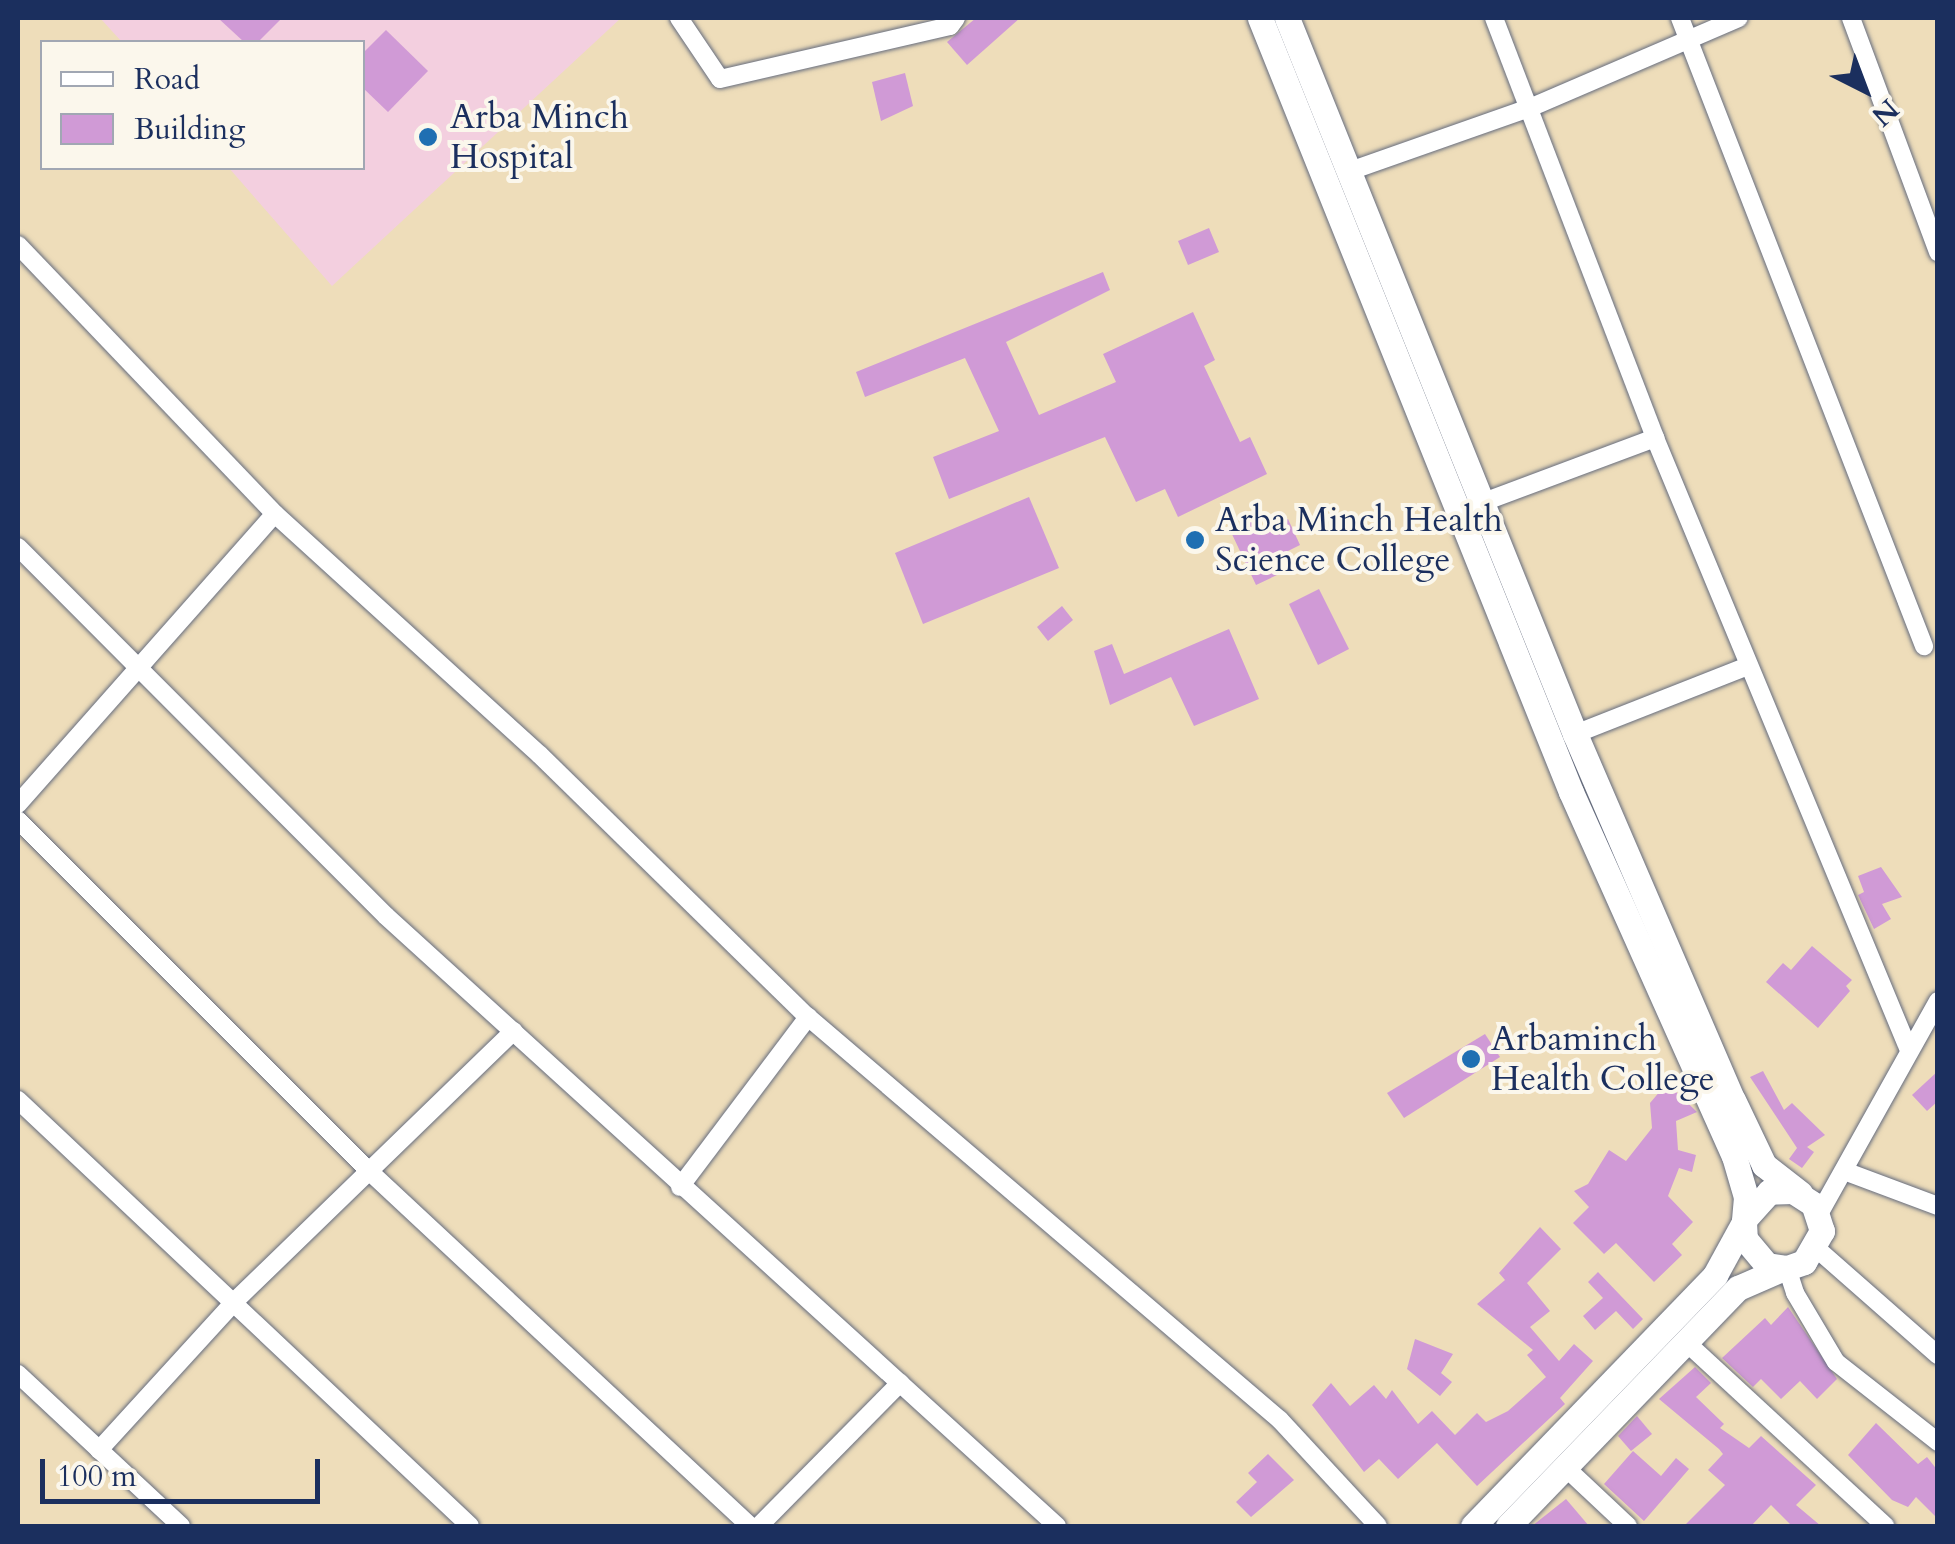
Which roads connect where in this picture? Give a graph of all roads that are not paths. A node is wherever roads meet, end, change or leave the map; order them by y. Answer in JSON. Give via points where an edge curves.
{"nodes":[{"id":1,"x":679,"y":18,"type":"edge"},
{"id":2,"x":956,"y":18,"type":"edge"},
{"id":3,"x":1260,"y":18,"type":"edge"},
{"id":4,"x":1287,"y":18,"type":"edge"},
{"id":5,"x":1494,"y":18,"type":"edge"},
{"id":6,"x":1680,"y":18,"type":"edge"},
{"id":7,"x":1739,"y":18,"type":"edge"},
{"id":8,"x":1851,"y":18,"type":"edge"},
{"id":9,"x":1689,"y":39,"type":"junction"},
{"id":10,"x":1532,"y":107,"type":"junction"},
{"id":11,"x":1350,"y":171,"type":"junction"},
{"id":12,"x":18,"y":245,"type":"edge"},
{"id":13,"x":1938,"y":252,"type":"edge"},
{"id":14,"x":1655,"y":438,"type":"junction"},
{"id":15,"x":1480,"y":503,"type":"junction"},
{"id":16,"x":276,"y":514,"type":"junction"},
{"id":17,"x":18,"y":547,"type":"edge"},
{"id":18,"x":1924,"y":646,"type":"dead end"},
{"id":19,"x":140,"y":665,"type":"junction"},
{"id":20,"x":1748,"y":666,"type":"junction"},
{"id":21,"x":1575,"y":734,"type":"junction"},
{"id":22,"x":18,"y":804,"type":"edge"},
{"id":23,"x":18,"y":820,"type":"edge"},
{"id":24,"x":1938,"y":1002,"type":"edge"},
{"id":25,"x":808,"y":1017,"type":"junction"},
{"id":26,"x":514,"y":1030,"type":"junction"},
{"id":27,"x":1908,"y":1048,"type":"junction"},
{"id":28,"x":18,"y":1100,"type":"edge"},
{"id":29,"x":368,"y":1171,"type":"junction"},
{"id":30,"x":1847,"y":1172,"type":"junction"},
{"id":31,"x":680,"y":1187,"type":"junction"},
{"id":32,"x":1812,"y":1205,"type":"junction"},
{"id":33,"x":1938,"y":1206,"type":"edge"},
{"id":34,"x":1745,"y":1220,"type":"junction"},
{"id":35,"x":1816,"y":1248,"type":"junction"},
{"id":36,"x":1785,"y":1268,"type":"junction"},
{"id":37,"x":235,"y":1301,"type":"junction"},
{"id":38,"x":1687,"y":1343,"type":"junction"},
{"id":39,"x":1938,"y":1356,"type":"edge"},
{"id":40,"x":18,"y":1374,"type":"edge"},
{"id":41,"x":900,"y":1383,"type":"junction"},
{"id":42,"x":1938,"y":1442,"type":"edge"},
{"id":43,"x":99,"y":1450,"type":"junction"},
{"id":44,"x":1564,"y":1466,"type":"junction"},
{"id":45,"x":182,"y":1526,"type":"edge"},
{"id":46,"x":470,"y":1526,"type":"edge"},
{"id":47,"x":750,"y":1526,"type":"edge"},
{"id":48,"x":759,"y":1526,"type":"edge"},
{"id":49,"x":1057,"y":1526,"type":"edge"},
{"id":50,"x":1378,"y":1526,"type":"edge"},
{"id":51,"x":1473,"y":1526,"type":"edge"},
{"id":52,"x":1508,"y":1526,"type":"edge"},
{"id":53,"x":1628,"y":1526,"type":"edge"},
{"id":54,"x":1885,"y":1526,"type":"edge"}],
"edges":[{"from":1,"to":2,"type":"street","via":[[720,79],[950,26]]},
{"from":3,"to":34,"type":"main road","via":[[1571,792],[1734,1156]]},
{"from":4,"to":11,"type":"main road"},
{"from":5,"to":10,"type":"street"},
{"from":6,"to":9,"type":"street"},
{"from":7,"to":9,"type":"street"},
{"from":8,"to":13,"type":"street"},
{"from":9,"to":10,"type":"street"},
{"from":9,"to":18,"type":"street"},
{"from":10,"to":11,"type":"street"},
{"from":10,"to":14,"type":"street"},
{"from":11,"to":15,"type":"main road"},
{"from":12,"to":16,"type":"street"},
{"from":14,"to":15,"type":"street"},
{"from":14,"to":20,"type":"street"},
{"from":15,"to":21,"type":"main road"},
{"from":16,"to":19,"type":"street"},
{"from":16,"to":25,"type":"street","via":[[540,755]]},
{"from":17,"to":19,"type":"street"},
{"from":19,"to":22,"type":"street"},
{"from":19,"to":26,"type":"street","via":[[386,916]]},
{"from":20,"to":21,"type":"street"},
{"from":20,"to":27,"type":"street"},
{"from":21,"to":32,"type":"main road","via":[[1756,1152],[1773,1175]]},
{"from":23,"to":29,"type":"street"},
{"from":24,"to":27,"type":"street"},
{"from":25,"to":31,"type":"street"},
{"from":25,"to":50,"type":"street","via":[[1280,1420]]},
{"from":26,"to":29,"type":"street"},
{"from":26,"to":31,"type":"street"},
{"from":27,"to":30,"type":"street"},
{"from":28,"to":37,"type":"street"},
{"from":29,"to":37,"type":"street"},
{"from":29,"to":47,"type":"street"},
{"from":30,"to":32,"type":"street"},
{"from":30,"to":33,"type":"street"},
{"from":31,"to":41,"type":"street"},
{"from":32,"to":34,"type":"main road","via":[[1769,1192]]},
{"from":32,"to":35,"type":"main road"},
{"from":34,"to":36,"type":"main road","via":[[1753,1254]]},
{"from":34,"to":51,"type":"main road","via":[[1715,1274]]},
{"from":35,"to":36,"type":"main road"},
{"from":35,"to":39,"type":"street"},
{"from":36,"to":38,"type":"main road","via":[[1738,1288]]},
{"from":36,"to":42,"type":"street","via":[[1836,1362]]},
{"from":37,"to":43,"type":"street"},
{"from":37,"to":46,"type":"street"},
{"from":38,"to":44,"type":"main road"},
{"from":38,"to":54,"type":"street"},
{"from":40,"to":43,"type":"street"},
{"from":41,"to":48,"type":"street"},
{"from":41,"to":49,"type":"street"},
{"from":43,"to":45,"type":"street"},
{"from":44,"to":52,"type":"main road"},
{"from":44,"to":53,"type":"street"}]}
